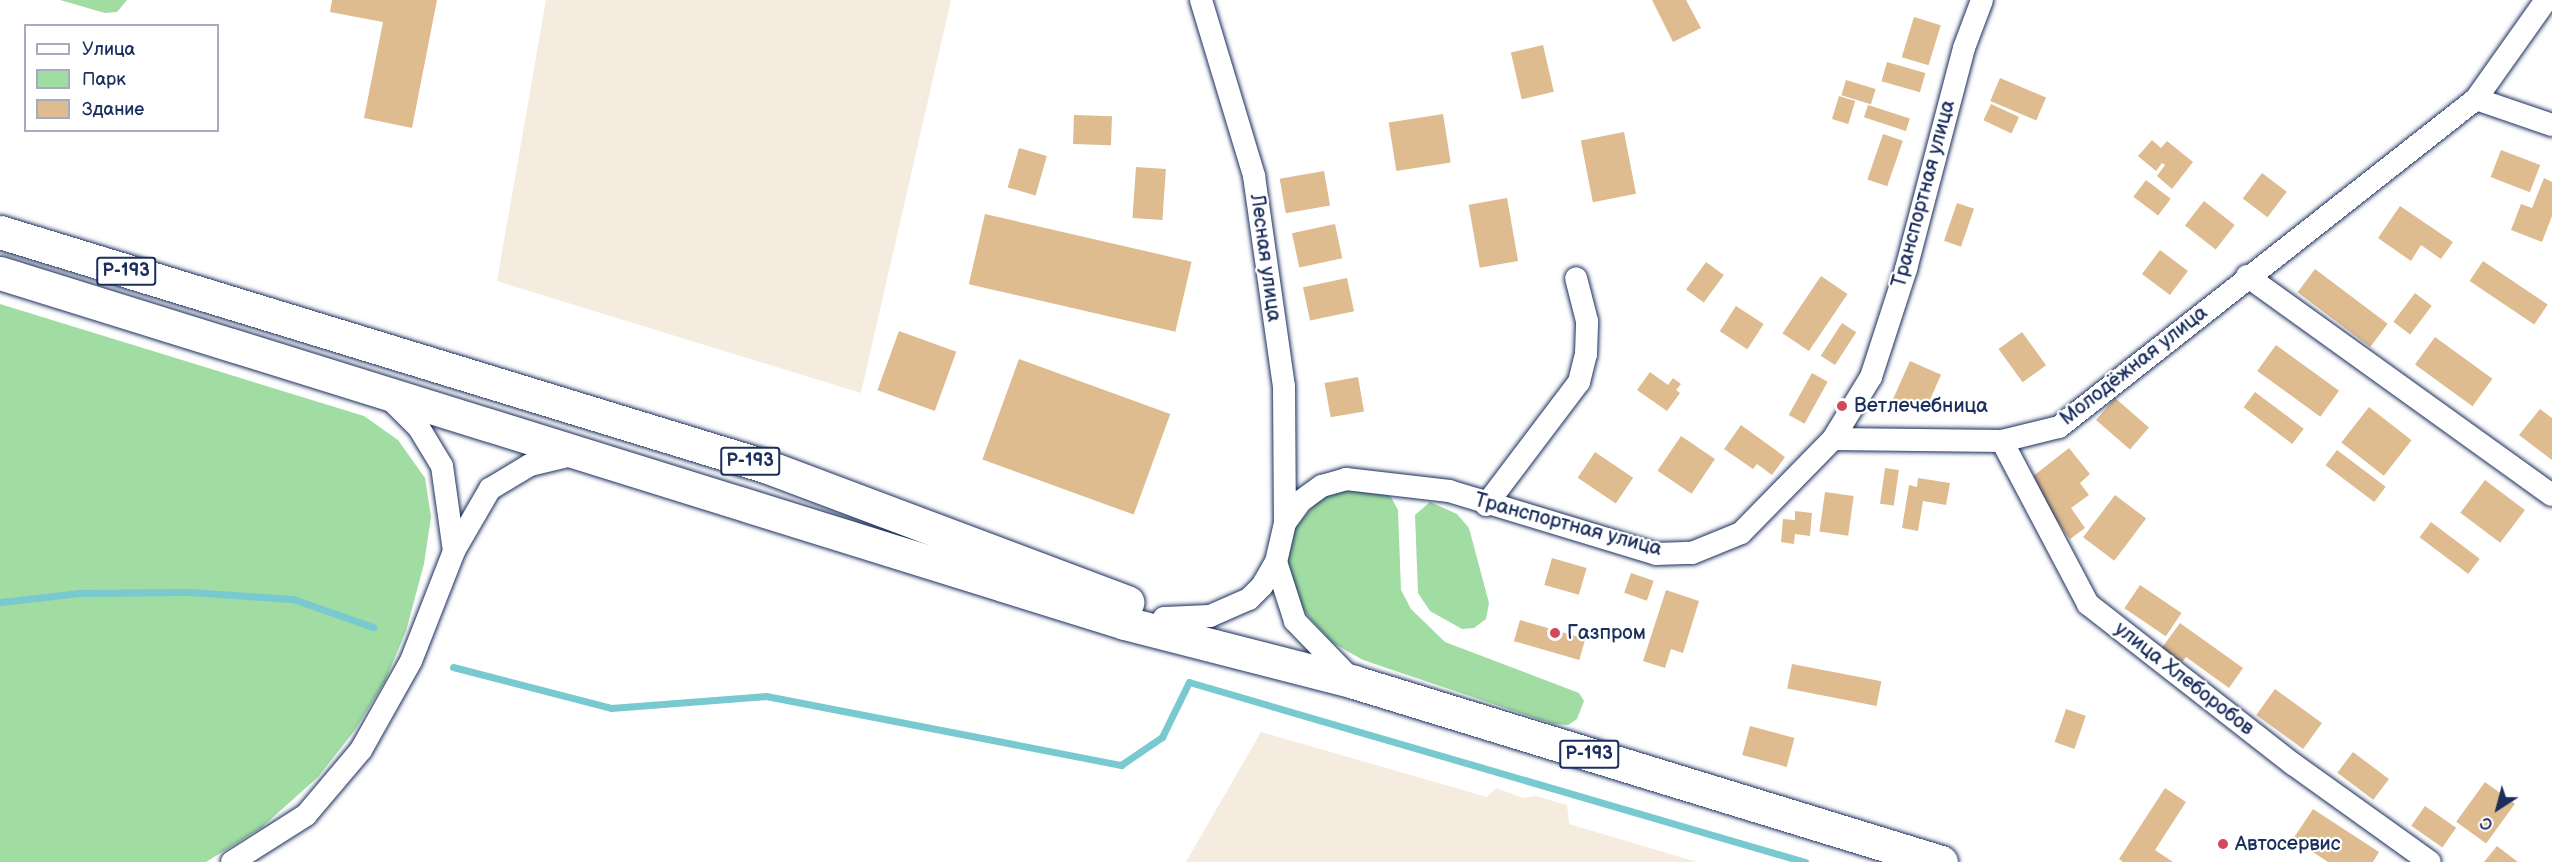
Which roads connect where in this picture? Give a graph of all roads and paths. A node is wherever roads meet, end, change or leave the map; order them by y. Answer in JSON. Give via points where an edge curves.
{"nodes":[{"id":1,"x":1201,"y":0,"type":"edge"},
{"id":2,"x":1982,"y":0,"type":"edge"},
{"id":3,"x":2546,"y":0,"type":"edge"},
{"id":4,"x":2475,"y":99,"type":"junction"},
{"id":5,"x":2552,"y":125,"type":"edge"},
{"id":6,"x":0,"y":232,"type":"edge"},
{"id":7,"x":0,"y":273,"type":"edge"},
{"id":8,"x":2247,"y":276,"type":"junction"},
{"id":9,"x":1576,"y":278,"type":"dead end"},
{"id":10,"x":382,"y":391,"type":"junction"},
{"id":11,"x":1833,"y":440,"type":"junction"},
{"id":12,"x":2001,"y":441,"type":"junction"},
{"id":13,"x":578,"y":454,"type":"junction"},
{"id":14,"x":2552,"y":495,"type":"edge"},
{"id":15,"x":1486,"y":505,"type":"junction"},
{"id":16,"x":1285,"y":523,"type":"junction"},
{"id":17,"x":454,"y":551,"type":"junction"},
{"id":18,"x":1276,"y":562,"type":"junction"},
{"id":19,"x":1164,"y":618,"type":"junction"},
{"id":20,"x":1236,"y":649,"type":"junction"},
{"id":21,"x":1354,"y":682,"type":"junction"},
{"id":22,"x":232,"y":862,"type":"edge"},
{"id":23,"x":1941,"y":862,"type":"edge"},
{"id":24,"x":2430,"y":862,"type":"edge"}],
"edges":[{"from":1,"to":16,"type":"street","name":"Лесная улица","via":[[1254,176],[1284,386]]},
{"from":2,"to":11,"type":"street","name":"Транспортная улица","via":[[1964,48],[1905,268],[1870,377]]},
{"from":3,"to":4,"type":"street","name":"Молодёжная улица"},
{"from":4,"to":5,"type":"street"},
{"from":4,"to":8,"type":"street","name":"Молодёжная улица"},
{"from":6,"to":19,"type":"highway","number":"Р-193","via":[[768,467]]},
{"from":7,"to":10,"type":"highway","number":"Р-193"},
{"from":8,"to":12,"type":"street","name":"Молодёжная улица","via":[[2059,427]]},
{"from":8,"to":14,"type":"street"},
{"from":9,"to":15,"type":"street","via":[[1587,321],[1586,354],[1579,382]]},
{"from":10,"to":13,"type":"highway","number":"Р-193"},
{"from":10,"to":17,"type":"street","via":[[420,429],[442,466]]},
{"from":11,"to":12,"type":"street","name":"Молодёжная улица"},
{"from":11,"to":15,"type":"street","name":"Транспортная улица","via":[[1741,533],[1692,553],[1656,554]]},
{"from":12,"to":24,"type":"street","name":"улица Хлеборобов","via":[[2088,604],[2293,765]]},
{"from":13,"to":17,"type":"street","via":[[530,465],[490,489]]},
{"from":13,"to":20,"type":"highway","number":"Р-193","via":[[1125,623]]},
{"from":15,"to":16,"type":"street","name":"Транспортная улица","via":[[1438,489],[1346,479],[1322,486],[1301,501]]},
{"from":16,"to":18,"type":"street","name":"Транспортная улица"},
{"from":17,"to":22,"type":"street","via":[[411,661],[361,750],[306,815]]},
{"from":18,"to":19,"type":"street","via":[[1262,586],[1232,607],[1210,616]]},
{"from":18,"to":21,"type":"street","via":[[1295,621]]},
{"from":19,"to":20,"type":"highway","number":"Р-193"},
{"from":20,"to":21,"type":"highway","number":"Р-193"},
{"from":21,"to":23,"type":"highway","number":"Р-193"}]}
